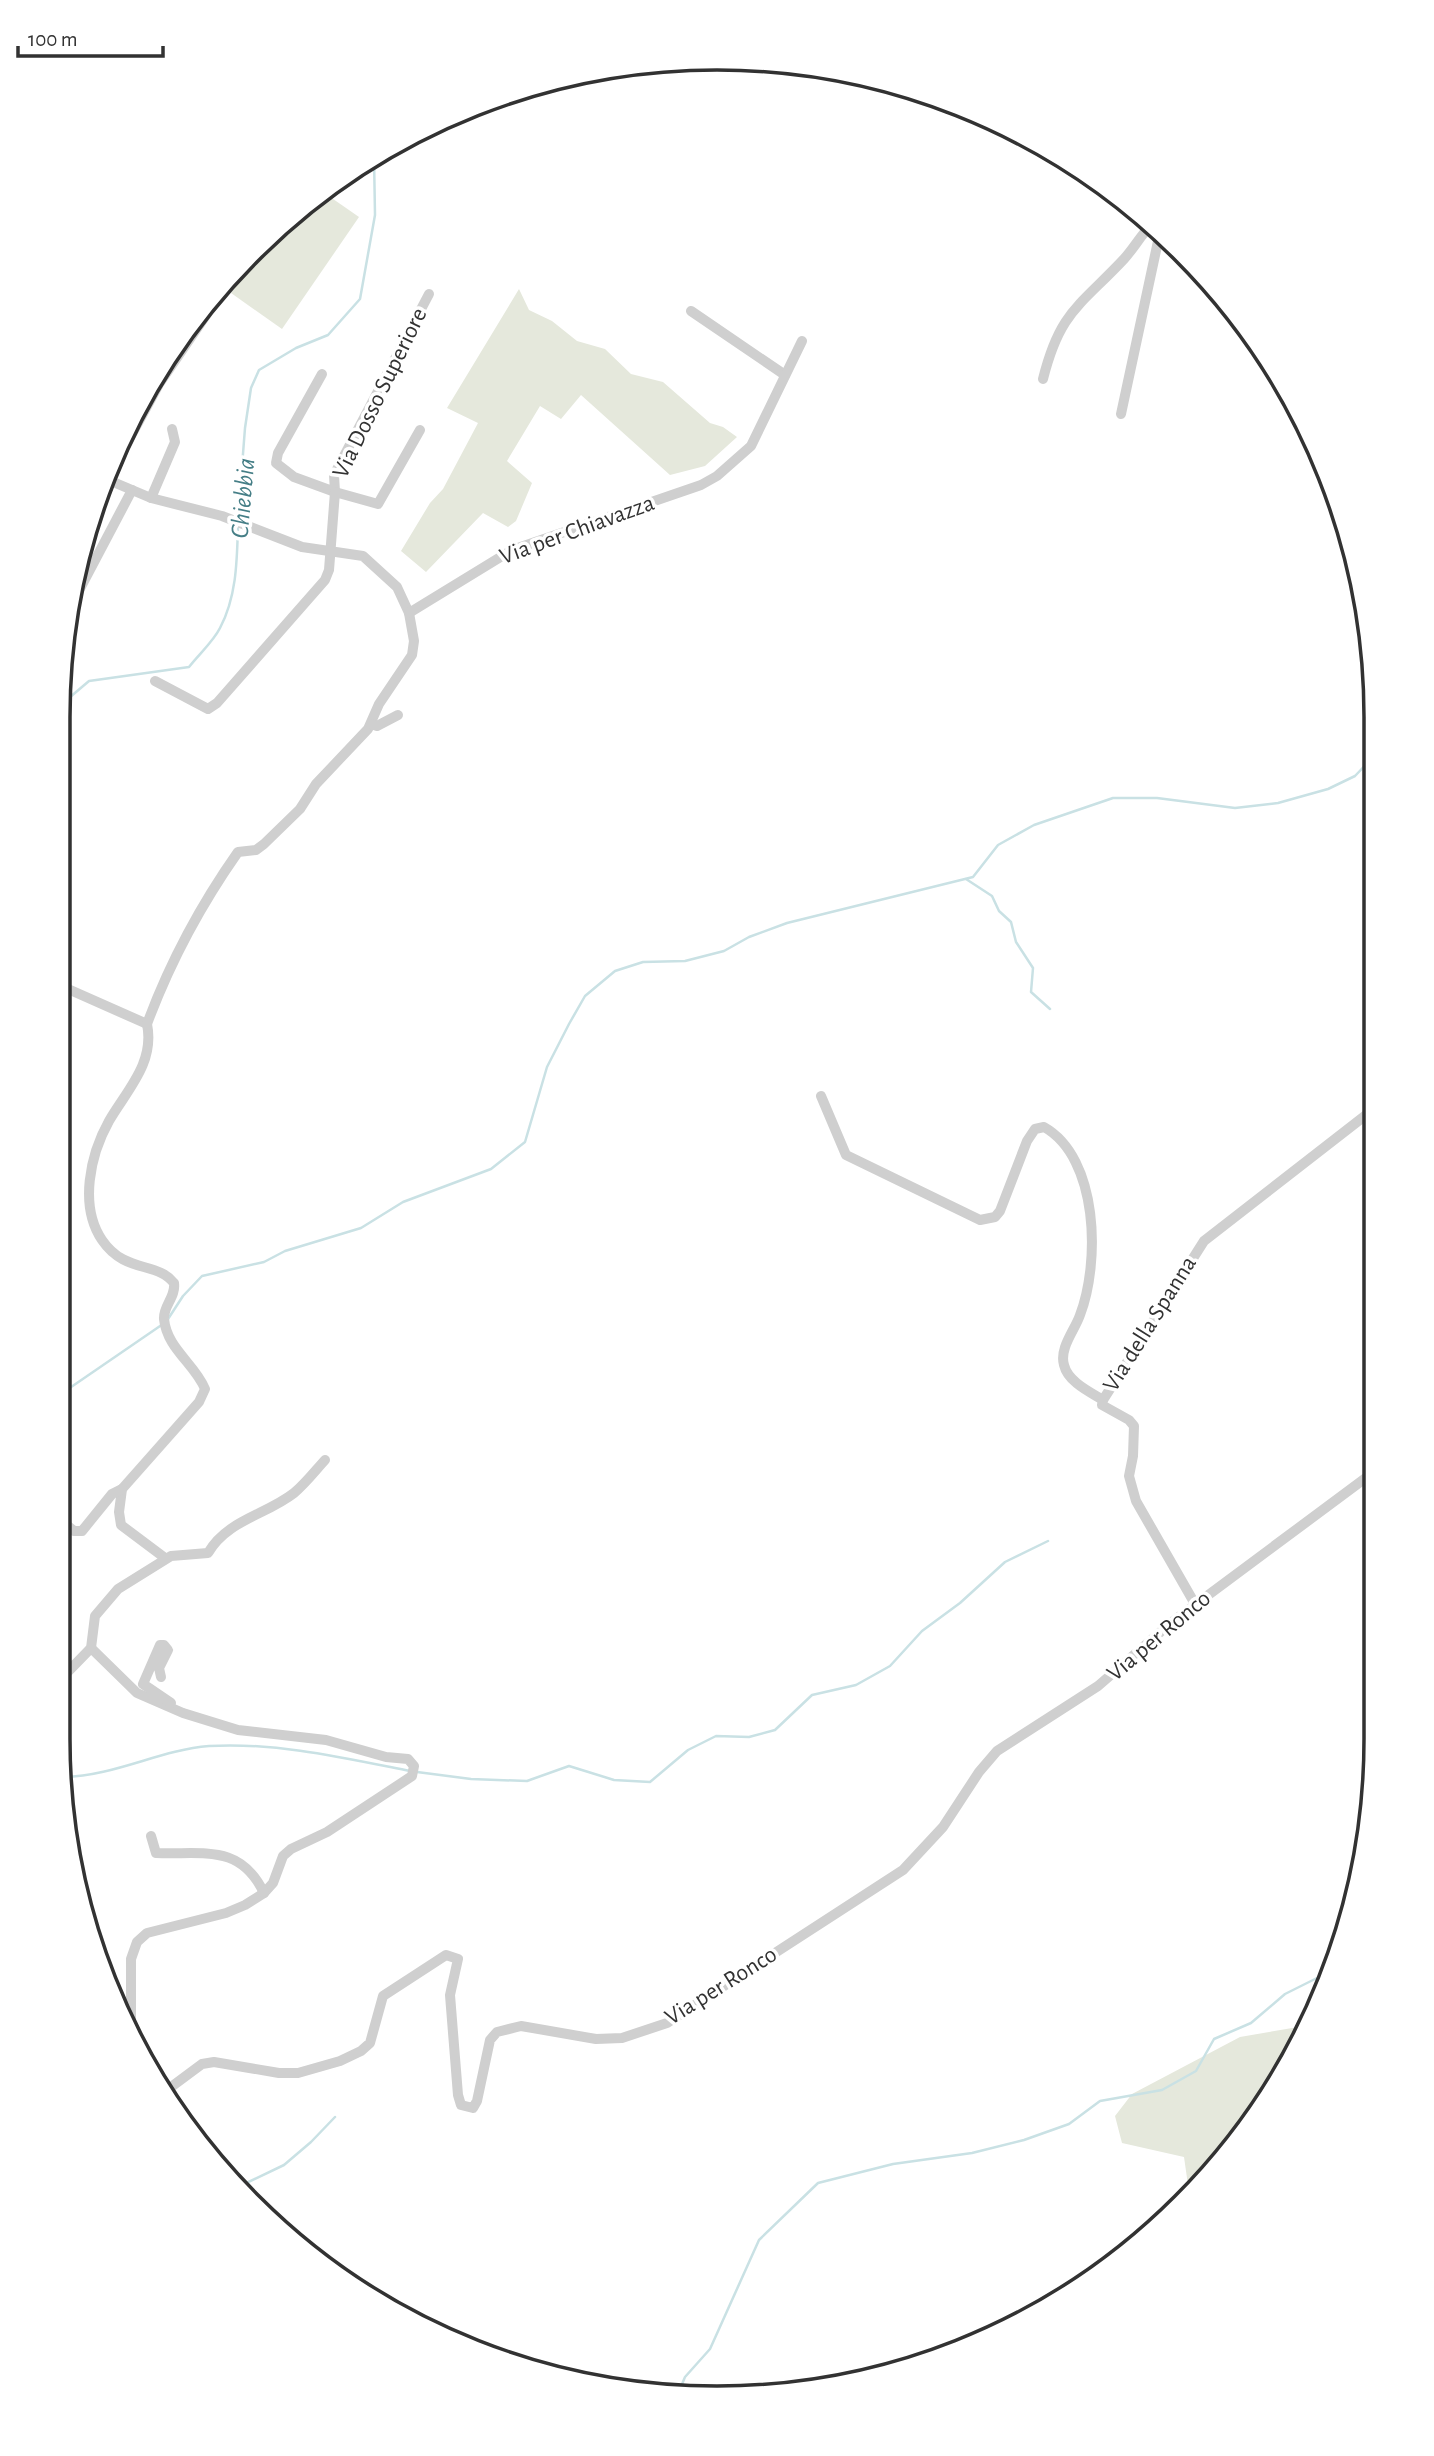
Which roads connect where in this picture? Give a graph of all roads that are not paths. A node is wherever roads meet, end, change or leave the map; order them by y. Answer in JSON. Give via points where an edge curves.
{"nodes":[{"id":1,"x":1145,"y":232,"type":"edge"},
{"id":2,"x":1157,"y":244,"type":"edge"},
{"id":3,"x":429,"y":295,"type":"dead end"},
{"id":4,"x":691,"y":311,"type":"dead end"},
{"id":5,"x":802,"y":341,"type":"dead end"},
{"id":6,"x":322,"y":374,"type":"dead end"},
{"id":7,"x":785,"y":375,"type":"junction"},
{"id":8,"x":1042,"y":379,"type":"dead end"},
{"id":9,"x":1121,"y":414,"type":"dead end"},
{"id":10,"x":172,"y":429,"type":"dead end"},
{"id":11,"x":421,"y":430,"type":"dead end"},
{"id":12,"x":114,"y":482,"type":"edge"},
{"id":13,"x":132,"y":490,"type":"junction"},
{"id":14,"x":334,"y":492,"type":"junction"},
{"id":15,"x":150,"y":498,"type":"junction"},
{"id":16,"x":330,"y":549,"type":"junction"},
{"id":17,"x":84,"y":583,"type":"edge"},
{"id":18,"x":409,"y":613,"type":"junction"},
{"id":19,"x":155,"y":681,"type":"dead end"},
{"id":20,"x":398,"y":715,"type":"dead end"},
{"id":21,"x":371,"y":724,"type":"junction"},
{"id":22,"x":70,"y":990,"type":"edge"},
{"id":23,"x":147,"y":1024,"type":"junction"},
{"id":24,"x":821,"y":1096,"type":"dead end"},
{"id":25,"x":1364,"y":1117,"type":"edge"},
{"id":26,"x":1103,"y":1400,"type":"junction"},
{"id":27,"x":325,"y":1460,"type":"dead end"},
{"id":28,"x":1364,"y":1479,"type":"edge"},
{"id":29,"x":122,"y":1489,"type":"junction"},
{"id":30,"x":70,"y":1528,"type":"edge"},
{"id":31,"x":165,"y":1558,"type":"junction"},
{"id":32,"x":1195,"y":1604,"type":"junction"},
{"id":33,"x":91,"y":1648,"type":"junction"},
{"id":34,"x":70,"y":1670,"type":"edge"},
{"id":35,"x":161,"y":1677,"type":"dead end"},
{"id":36,"x":183,"y":1713,"type":"junction"},
{"id":37,"x":151,"y":1836,"type":"dead end"},
{"id":38,"x":264,"y":1893,"type":"junction"},
{"id":39,"x":131,"y":2012,"type":"edge"},
{"id":40,"x":172,"y":2086,"type":"edge"}],
"edges":[{"from":1,"to":8,"type":"street","via":[[1069,313],[1050,349]]},
{"from":2,"to":9,"type":"street"},
{"from":3,"to":14,"type":"street","name":"Via Dosso Superiore","via":[[334,475]]},
{"from":4,"to":7,"type":"street"},
{"from":5,"to":7,"type":"street","name":"Via per Chiavazza"},
{"from":6,"to":14,"type":"street","name":"Via Dosso Superiore","via":[[276,463],[294,477]]},
{"from":7,"to":18,"type":"street","name":"Via per Chiavazza","via":[[751,446],[717,476],[512,550]]},
{"from":10,"to":15,"type":"street","via":[[175,442]]},
{"from":11,"to":14,"type":"street","name":"Via Dosso Superiore","via":[[378,505]]},
{"from":12,"to":13,"type":"street"},
{"from":13,"to":15,"type":"street"},
{"from":13,"to":17,"type":"street"},
{"from":14,"to":16,"type":"street","name":"Via Dosso Superiore"},
{"from":15,"to":16,"type":"street","via":[[222,516],[302,547]]},
{"from":16,"to":18,"type":"street","via":[[363,556],[374,564],[397,587]]},
{"from":16,"to":19,"type":"street","name":"Via Dosso Superiore","via":[[325,580],[218,703],[208,709]]},
{"from":18,"to":21,"type":"street","via":[[412,655]]},
{"from":20,"to":21,"type":"street","via":[[377,726]]},
{"from":21,"to":23,"type":"street","via":[[316,784],[300,809],[264,844],[238,852],[188,928]]},
{"from":22,"to":23,"type":"street"},
{"from":23,"to":29,"type":"street","via":[[148,1053],[136,1081],[108,1122],[89,1192],[95,1228],[113,1253],[174,1283],[165,1323],[204,1394]]},
{"from":24,"to":26,"type":"street","name":"Via della Spanna","via":[[846,1156],[980,1220],[1000,1211],[1035,1129],[1053,1132],[1084,1182],[1091,1220],[1086,1295],[1064,1352],[1064,1365],[1071,1378]]},
{"from":25,"to":26,"type":"street","name":"Via della Spanna","via":[[1204,1241]]},
{"from":26,"to":32,"type":"street","via":[[1108,1411],[1134,1426],[1129,1476],[1136,1501]]},
{"from":27,"to":31,"type":"street","via":[[293,1493],[215,1540],[208,1553]]},
{"from":28,"to":32,"type":"street","name":"Via per Ronco"},
{"from":29,"to":30,"type":"street","via":[[112,1494],[82,1531]]},
{"from":29,"to":31,"type":"street","via":[[121,1525]]},
{"from":31,"to":33,"type":"street","via":[[133,1577],[104,1603],[93,1622]]},
{"from":32,"to":40,"type":"street","name":"Via per Ronco","via":[[1098,1686],[997,1751],[943,1827],[902,1870],[667,2023],[622,2038],[596,2039],[521,2026],[497,2032],[490,2040],[477,2101],[469,2109],[461,2105],[458,2095],[451,2006],[457,1959],[446,1955],[383,1996],[374,2033],[361,2051],[298,2073],[202,2064]]},
{"from":33,"to":34,"type":"street"},
{"from":33,"to":36,"type":"street","via":[[137,1693]]},
{"from":35,"to":36,"type":"street","via":[[159,1668],[168,1650],[164,1644],[144,1684],[183,1708]]},
{"from":36,"to":38,"type":"street","via":[[248,1732],[326,1740],[408,1759],[413,1771],[327,1832],[283,1856]]},
{"from":37,"to":38,"type":"street","via":[[156,1853],[232,1857],[248,1868]]},
{"from":38,"to":39,"type":"street","via":[[226,1913],[147,1933],[136,1942],[131,1959]]}]}
